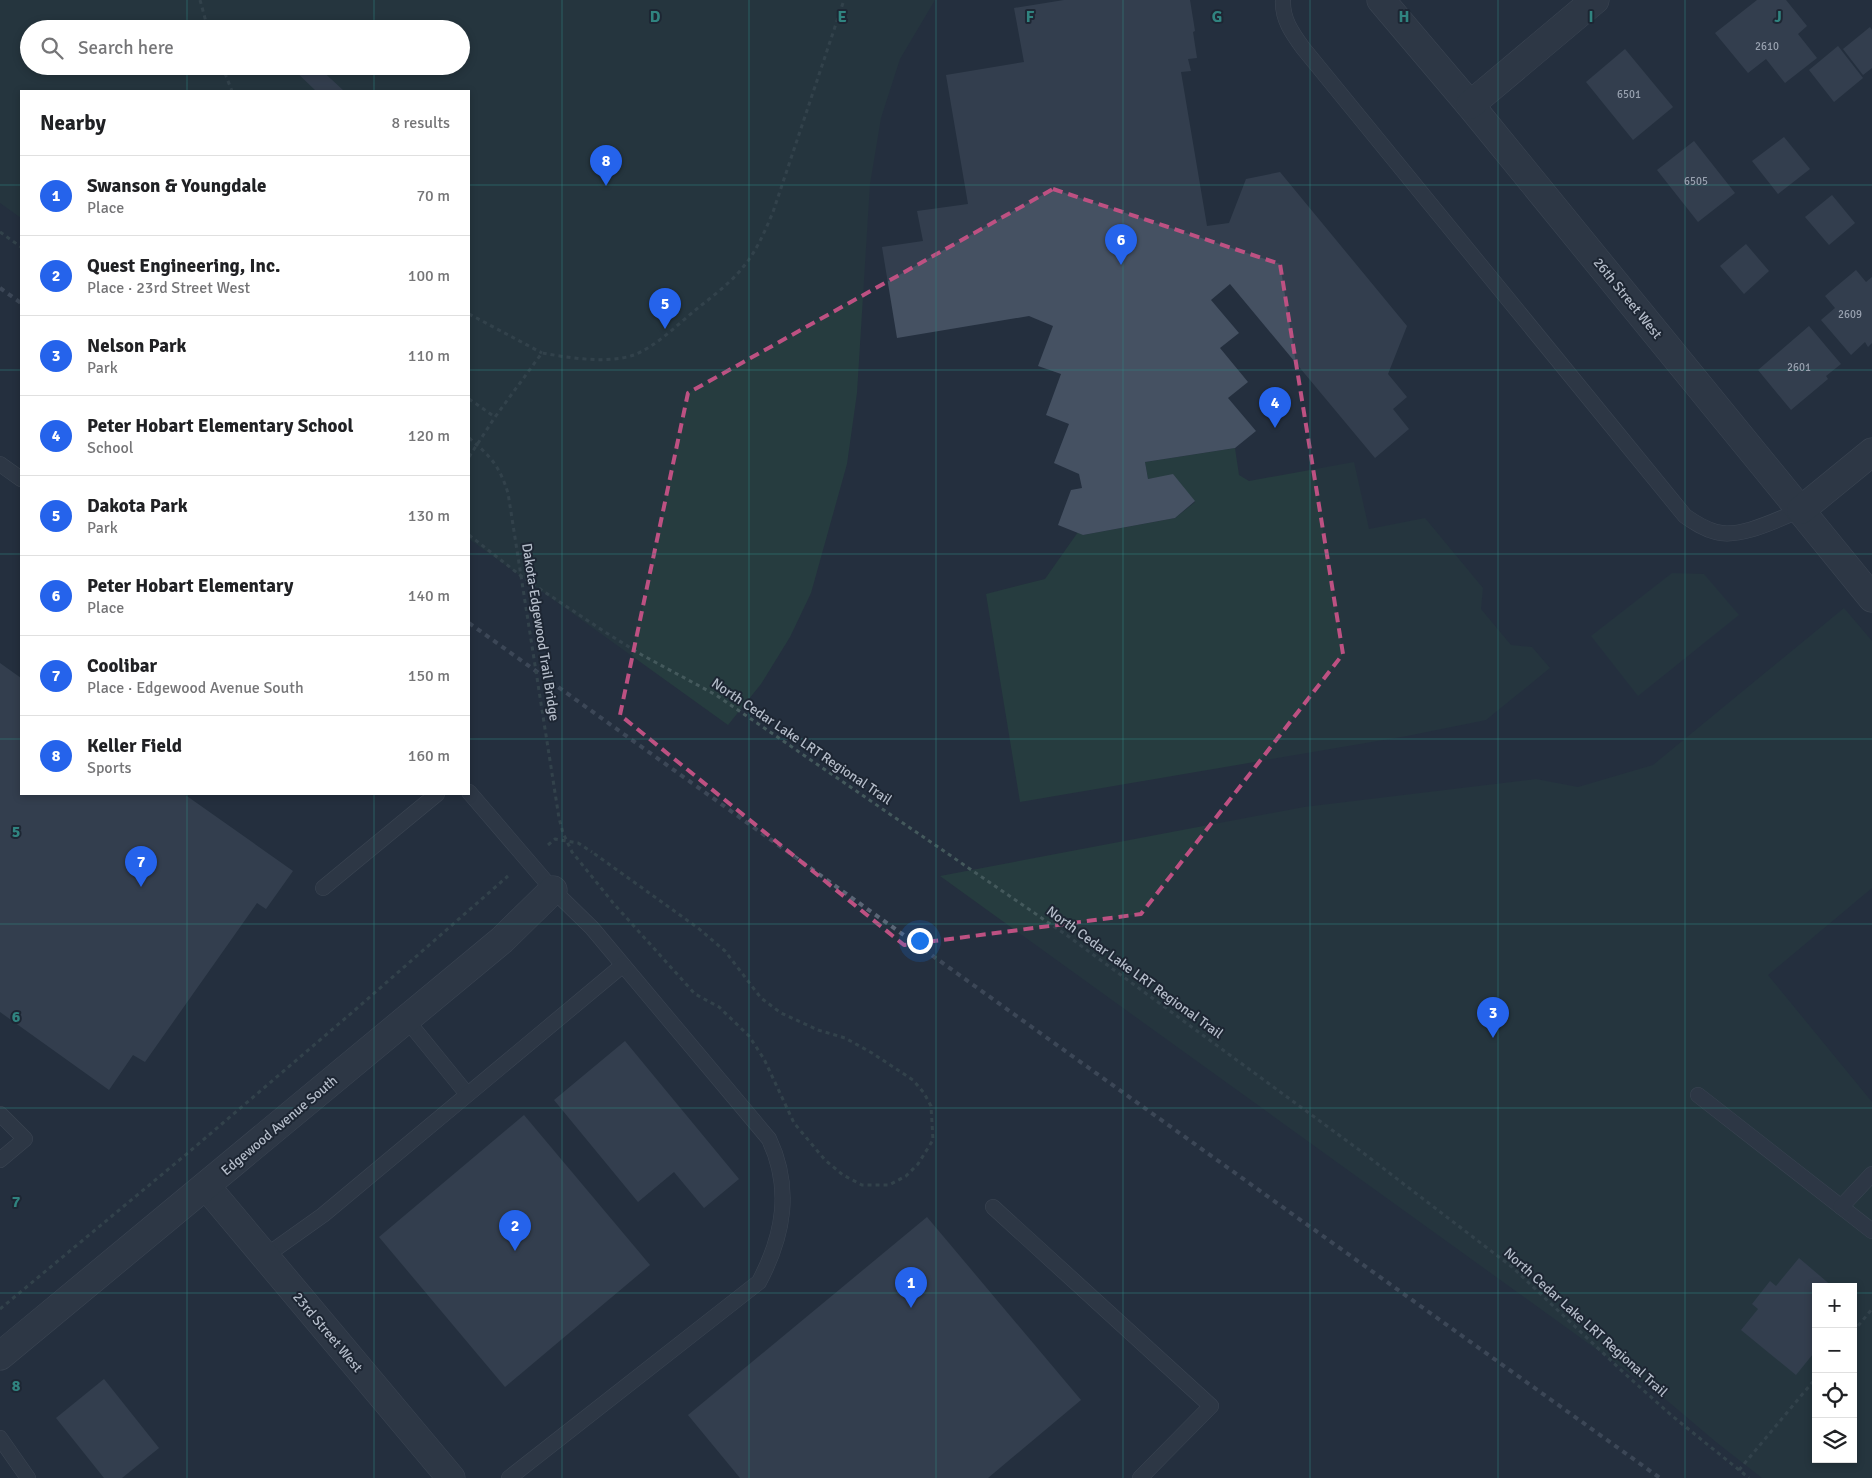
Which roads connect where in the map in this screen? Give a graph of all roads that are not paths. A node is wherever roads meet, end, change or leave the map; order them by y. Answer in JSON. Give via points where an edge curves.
{"nodes":[{"id":1,"x":1282,"y":0,"type":"edge"},
{"id":2,"x":1381,"y":0,"type":"edge"},
{"id":3,"x":1595,"y":0,"type":"edge"},
{"id":4,"x":1470,"y":105,"type":"junction"},
{"id":5,"x":1872,"y":452,"type":"edge"},
{"id":6,"x":0,"y":464,"type":"edge"},
{"id":7,"x":20,"y":478,"type":"edge"},
{"id":8,"x":1801,"y":510,"type":"junction"},
{"id":9,"x":1872,"y":598,"type":"edge"},
{"id":10,"x":470,"y":793,"type":"edge"},
{"id":11,"x":436,"y":795,"type":"edge"},
{"id":12,"x":322,"y":888,"type":"dead end"},
{"id":13,"x":553,"y":890,"type":"junction"},
{"id":14,"x":623,"y":965,"type":"junction"},
{"id":15,"x":406,"y":1020,"type":"junction"},
{"id":16,"x":467,"y":1094,"type":"junction"},
{"id":17,"x":1698,"y":1094,"type":"dead end"},
{"id":18,"x":0,"y":1114,"type":"edge"},
{"id":19,"x":0,"y":1160,"type":"edge"},
{"id":20,"x":1872,"y":1174,"type":"edge"},
{"id":21,"x":206,"y":1186,"type":"junction"},
{"id":22,"x":993,"y":1207,"type":"dead end"},
{"id":23,"x":1842,"y":1207,"type":"junction"},
{"id":24,"x":1872,"y":1231,"type":"edge"},
{"id":25,"x":264,"y":1257,"type":"junction"},
{"id":26,"x":1,"y":1354,"type":"edge"},
{"id":27,"x":0,"y":1438,"type":"edge"},
{"id":28,"x":28,"y":1478,"type":"edge"},
{"id":29,"x":451,"y":1478,"type":"edge"},
{"id":30,"x":509,"y":1478,"type":"edge"},
{"id":31,"x":1140,"y":1478,"type":"edge"}],
"edges":[{"from":1,"to":8,"type":"lane","via":[[1288,27],[1303,48],[1685,516],[1718,533],[1734,533]]},
{"from":2,"to":4,"type":"street","name":"26th Street West"},
{"from":3,"to":4,"type":"street"},
{"from":4,"to":8,"type":"street","name":"26th Street West"},
{"from":5,"to":8,"type":"street"},
{"from":6,"to":7,"type":"lane"},
{"from":8,"to":9,"type":"street","name":"26th Street West"},
{"from":10,"to":13,"type":"lane"},
{"from":11,"to":12,"type":"lane"},
{"from":13,"to":14,"type":"lane","via":[[592,928]]},
{"from":13,"to":15,"type":"street","name":"Edgewood Avenue South","via":[[502,940]]},
{"from":14,"to":16,"type":"lane"},
{"from":14,"to":30,"type":"lane","via":[[769,1139],[777,1156],[784,1198],[778,1239],[759,1282]]},
{"from":15,"to":16,"type":"lane"},
{"from":15,"to":21,"type":"street","name":"Edgewood Avenue South"},
{"from":16,"to":25,"type":"lane","via":[[323,1215]]},
{"from":17,"to":23,"type":"lane"},
{"from":18,"to":19,"type":"lane","via":[[25,1139]]},
{"from":20,"to":23,"type":"lane"},
{"from":21,"to":25,"type":"street","name":"23rd Street West"},
{"from":21,"to":26,"type":"street","name":"Edgewood Avenue South"},
{"from":22,"to":31,"type":"lane","via":[[1210,1406]]},
{"from":23,"to":24,"type":"lane"},
{"from":25,"to":29,"type":"street","name":"23rd Street West"},
{"from":27,"to":28,"type":"lane"}]}
